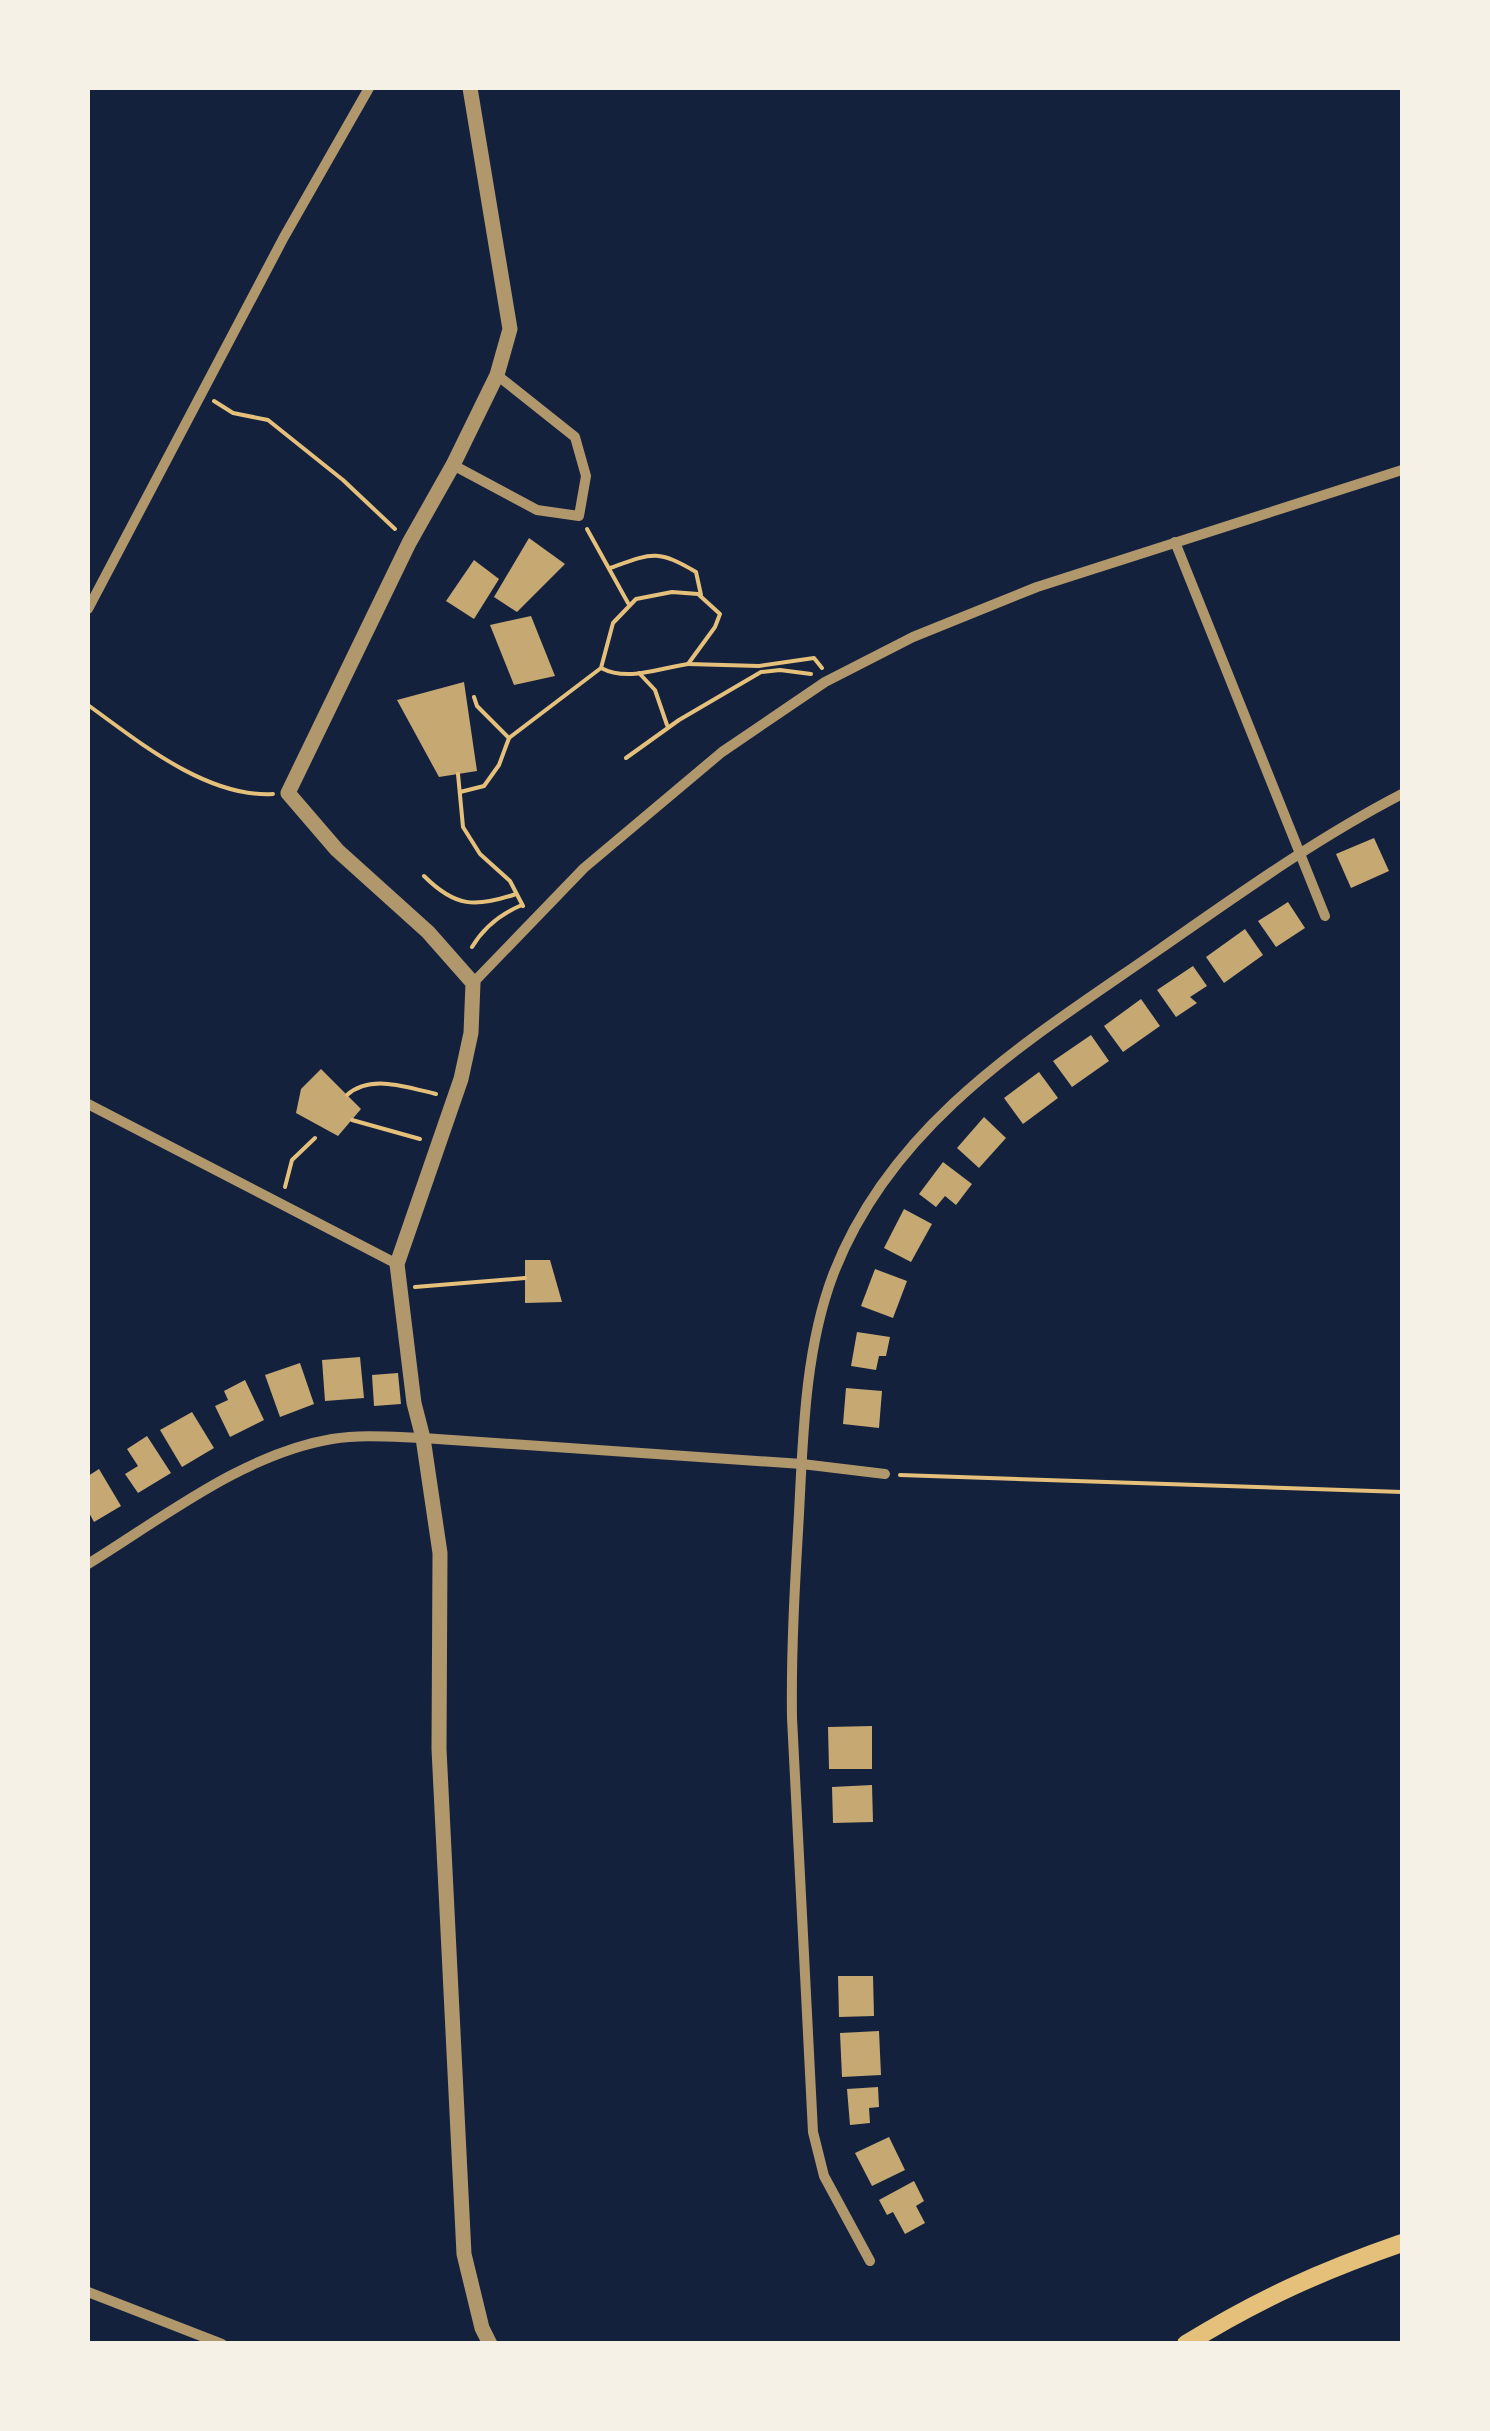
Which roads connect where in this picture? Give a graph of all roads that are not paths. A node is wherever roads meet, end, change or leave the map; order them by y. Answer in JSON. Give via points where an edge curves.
{"nodes":[{"id":1,"x":368,"y":88,"type":"edge"},
{"id":2,"x":470,"y":88,"type":"edge"},
{"id":3,"x":498,"y":375,"type":"junction"},
{"id":4,"x":454,"y":465,"type":"junction"},
{"id":5,"x":1402,"y":470,"type":"edge"},
{"id":6,"x":1175,"y":542,"type":"junction"},
{"id":7,"x":88,"y":609,"type":"edge"},
{"id":8,"x":1402,"y":794,"type":"edge"},
{"id":9,"x":1299,"y":852,"type":"junction"},
{"id":10,"x":1325,"y":916,"type":"dead end"},
{"id":11,"x":473,"y":982,"type":"junction"},
{"id":12,"x":88,"y":1104,"type":"edge"},
{"id":13,"x":397,"y":1264,"type":"junction"},
{"id":14,"x":424,"y":1438,"type":"junction"},
{"id":15,"x":802,"y":1464,"type":"junction"},
{"id":16,"x":885,"y":1474,"type":"road end"},
{"id":17,"x":88,"y":1564,"type":"edge"},
{"id":18,"x":1402,"y":2243,"type":"edge"},
{"id":19,"x":870,"y":2261,"type":"dead end"},
{"id":20,"x":88,"y":2292,"type":"edge"},
{"id":21,"x":222,"y":2344,"type":"edge"},
{"id":22,"x":490,"y":2344,"type":"edge"},
{"id":23,"x":1186,"y":2344,"type":"edge"}],
"edges":[{"from":1,"to":7,"type":"street"},
{"from":2,"to":3,"type":"street","via":[[510,329]]},
{"from":3,"to":4,"type":"street"},
{"from":3,"to":4,"type":"street","via":[[575,437],[586,476],[579,516],[537,510]]},
{"from":4,"to":11,"type":"street","via":[[288,793]]},
{"from":5,"to":6,"type":"street"},
{"from":6,"to":9,"type":"street"},
{"from":6,"to":11,"type":"street","via":[[1002,601],[825,682],[722,752],[584,868]]},
{"from":8,"to":9,"type":"street"},
{"from":9,"to":10,"type":"street"},
{"from":9,"to":15,"type":"street","via":[[1002,1059],[921,1133],[855,1227],[832,1276],[817,1334]]},
{"from":11,"to":13,"type":"street","via":[[471,1033],[455,1098]]},
{"from":12,"to":13,"type":"street"},
{"from":13,"to":14,"type":"street"},
{"from":14,"to":15,"type":"street"},
{"from":14,"to":17,"type":"street","via":[[333,1439],[290,1449],[251,1464]]},
{"from":14,"to":22,"type":"street","via":[[440,1553],[439,1750],[464,2254]]},
{"from":15,"to":16,"type":"street"},
{"from":15,"to":19,"type":"street","via":[[792,1718],[813,2132],[824,2176]]},
{"from":18,"to":23,"type":"main road","via":[[1305,2278]]},
{"from":20,"to":21,"type":"street"}]}
